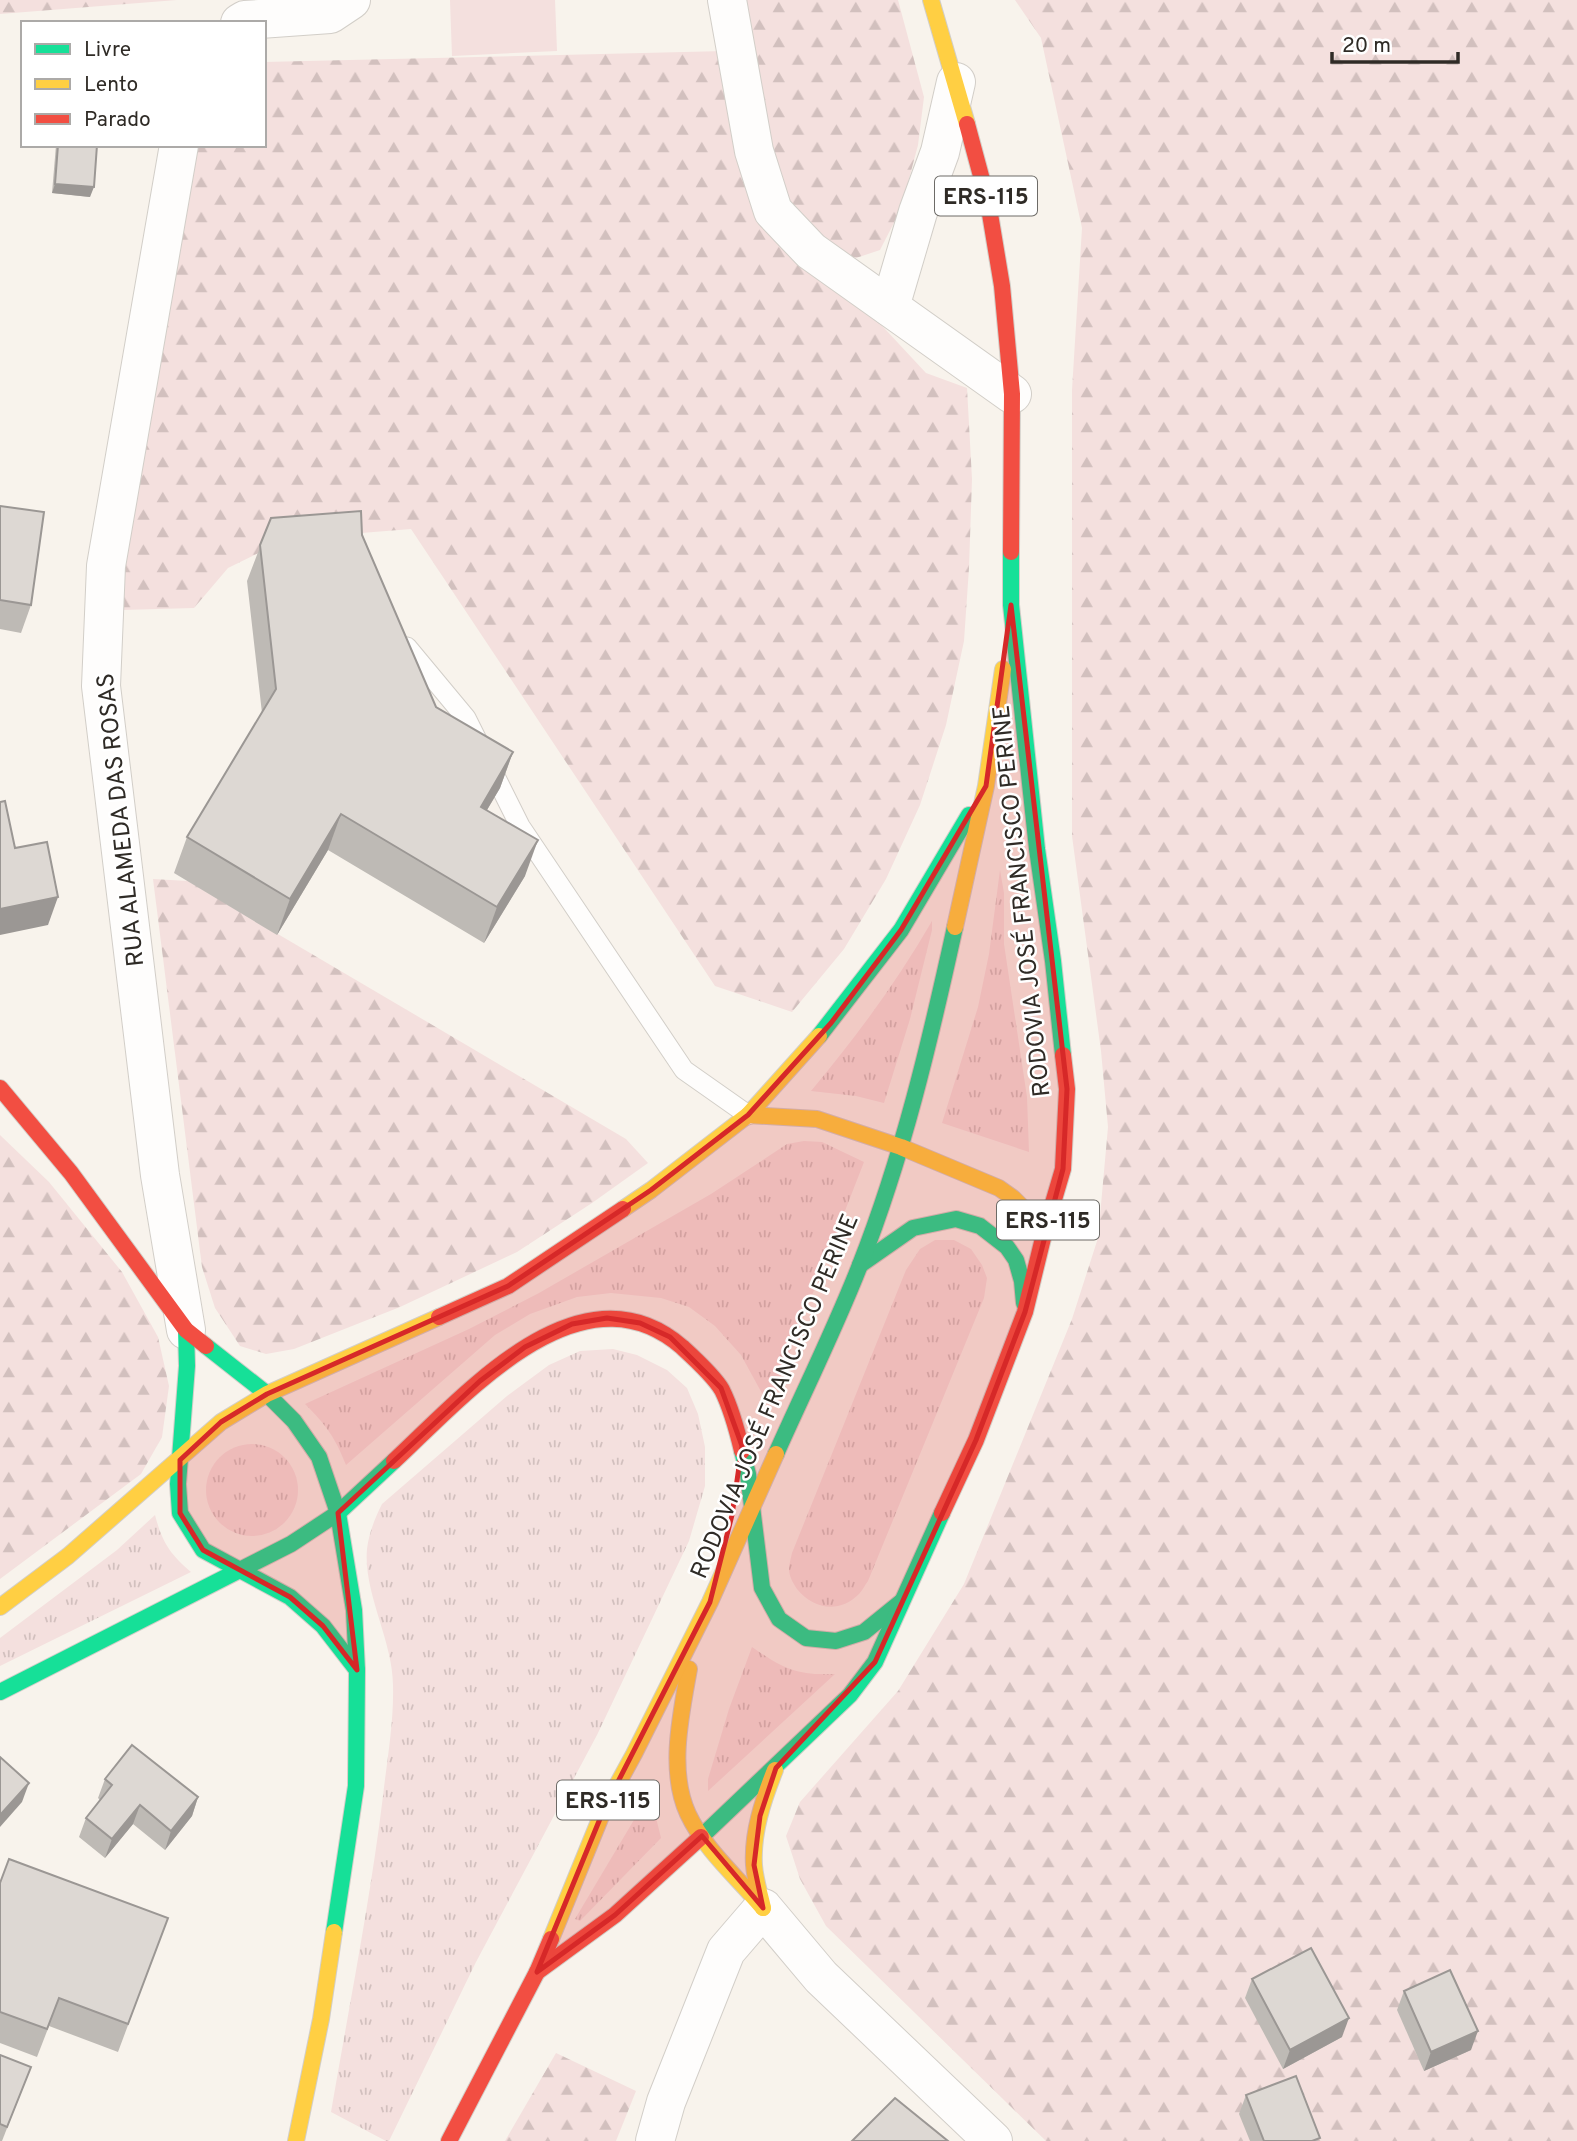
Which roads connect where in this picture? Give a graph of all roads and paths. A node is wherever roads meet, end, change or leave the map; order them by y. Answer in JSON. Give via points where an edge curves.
{"nodes":[{"id":1,"x":351,"y":0,"type":"edge"},
{"id":2,"x":726,"y":0,"type":"edge"},
{"id":3,"x":931,"y":0,"type":"edge"},
{"id":4,"x":243,"y":21,"type":"edge"},
{"id":5,"x":956,"y":82,"type":"junction"},
{"id":6,"x":179,"y":147,"type":"edge"},
{"id":7,"x":890,"y":307,"type":"junction"},
{"id":8,"x":1012,"y":394,"type":"junction"},
{"id":9,"x":1012,"y":605,"type":"junction"},
{"id":10,"x":407,"y":646,"type":"edge"},
{"id":11,"x":986,"y":786,"type":"junction"},
{"id":12,"x":0,"y":1088,"type":"edge"},
{"id":13,"x":748,"y":1115,"type":"junction"},
{"id":14,"x":901,"y":1147,"type":"junction"},
{"id":15,"x":1045,"y":1230,"type":"junction"},
{"id":16,"x":860,"y":1265,"type":"junction"},
{"id":17,"x":1025,"y":1312,"type":"junction"},
{"id":18,"x":186,"y":1330,"type":"junction"},
{"id":19,"x":267,"y":1394,"type":"junction"},
{"id":20,"x":742,"y":1446,"type":"junction"},
{"id":21,"x":180,"y":1460,"type":"junction"},
{"id":22,"x":735,"y":1492,"type":"dead end"},
{"id":23,"x":752,"y":1509,"type":"junction"},
{"id":24,"x":338,"y":1513,"type":"junction"},
{"id":25,"x":732,"y":1515,"type":"dead end"},
{"id":26,"x":238,"y":1570,"type":"junction"},
{"id":27,"x":710,"y":1602,"type":"junction"},
{"id":28,"x":901,"y":1602,"type":"junction"},
{"id":29,"x":0,"y":1607,"type":"edge"},
{"id":30,"x":694,"y":1635,"type":"junction"},
{"id":31,"x":358,"y":1670,"type":"junction"},
{"id":32,"x":0,"y":1692,"type":"edge"},
{"id":33,"x":776,"y":1768,"type":"junction"},
{"id":34,"x":702,"y":1836,"type":"junction"},
{"id":35,"x":763,"y":1908,"type":"junction"},
{"id":36,"x":537,"y":1972,"type":"junction"},
{"id":37,"x":296,"y":2141,"type":"edge"},
{"id":38,"x":449,"y":2141,"type":"edge"},
{"id":39,"x":655,"y":2141,"type":"edge"},
{"id":40,"x":993,"y":2141,"type":"edge"}],
"edges":[{"from":1,"to":4,"type":"street","via":[[330,14]]},
{"from":2,"to":7,"type":"street","via":[[754,151],[773,211],[811,251]]},
{"from":3,"to":5,"type":"main road","name":"RODOVIA JOSÉ FRANCISCO PERINE","number":"ERS-115"},
{"from":5,"to":7,"type":"street","via":[[940,152]]},
{"from":5,"to":8,"type":"main road","name":"RODOVIA JOSÉ FRANCISCO PERINE","number":"ERS-115","via":[[988,202]]},
{"from":6,"to":18,"type":"street","name":"RUA ALAMEDA DAS ROSAS","via":[[106,566],[102,686],[160,1175]]},
{"from":7,"to":8,"type":"street"},
{"from":8,"to":9,"type":"main road","name":"RODOVIA JOSÉ FRANCISCO PERINE","number":"ERS-115"},
{"from":9,"to":11,"type":"main road","name":"RODOVIA JOSÉ FRANCISCO PERINE","number":"ERS-115"},
{"from":9,"to":15,"type":"main road","name":"RODOVIA JOSÉ FRANCISCO PERINE","number":"ERS-115","via":[[1067,1089],[1063,1169]]},
{"from":10,"to":13,"type":"lane","via":[[466,718],[520,826],[684,1070]]},
{"from":11,"to":13,"type":"main road","via":[[901,930],[831,1023]]},
{"from":11,"to":14,"type":"main road","name":"RODOVIA JOSÉ FRANCISCO PERINE","number":"ERS-115","via":[[936,1016]]},
{"from":12,"to":18,"type":"main road","via":[[71,1173]]},
{"from":13,"to":14,"type":"main road","via":[[817,1119]]},
{"from":13,"to":19,"type":"main road","via":[[651,1190],[508,1286]]},
{"from":14,"to":15,"type":"main road","via":[[999,1188]]},
{"from":14,"to":16,"type":"main road","name":"RODOVIA JOSÉ FRANCISCO PERINE","number":"ERS-115"},
{"from":15,"to":17,"type":"main road","name":"RODOVIA JOSÉ FRANCISCO PERINE","number":"ERS-115"},
{"from":16,"to":17,"type":"main road","via":[[914,1228],[956,1219],[980,1226],[1007,1247],[1022,1281]]},
{"from":16,"to":23,"type":"main road","name":"RODOVIA JOSÉ FRANCISCO PERINE","number":"ERS-115"},
{"from":17,"to":28,"type":"main road","name":"RODOVIA JOSÉ FRANCISCO PERINE","number":"ERS-115","via":[[976,1440]]},
{"from":18,"to":19,"type":"main road"},
{"from":18,"to":21,"type":"main road"},
{"from":19,"to":21,"type":"main road","via":[[221,1422]]},
{"from":19,"to":24,"type":"main road","via":[[294,1421],[319,1457]]},
{"from":20,"to":22,"type":"main road"},
{"from":20,"to":23,"type":"main road"},
{"from":20,"to":24,"type":"main road","via":[[721,1388],[692,1356],[670,1337],[640,1323],[607,1318],[572,1324],[525,1347],[480,1381]]},
{"from":21,"to":26,"type":"main road","via":[[180,1513],[202,1550]]},
{"from":21,"to":29,"type":"main road","via":[[68,1556]]},
{"from":23,"to":27,"type":"main road","name":"RODOVIA JOSÉ FRANCISCO PERINE","number":"ERS-115"},
{"from":23,"to":28,"type":"main road","via":[[762,1588],[779,1619],[806,1638],[836,1641],[864,1632]]},
{"from":24,"to":26,"type":"main road","via":[[291,1544]]},
{"from":24,"to":31,"type":"main road","via":[[354,1610]]},
{"from":25,"to":27,"type":"main road"},
{"from":26,"to":31,"type":"main road","via":[[290,1597],[323,1626]]},
{"from":26,"to":32,"type":"main road"},
{"from":27,"to":30,"type":"main road","name":"RODOVIA JOSÉ FRANCISCO PERINE","number":"ERS-115"},
{"from":28,"to":33,"type":"main road","name":"RODOVIA JOSÉ FRANCISCO PERINE","number":"ERS-115","via":[[876,1662],[850,1695]]},
{"from":30,"to":34,"type":"main road","via":[[678,1758],[687,1812]]},
{"from":30,"to":36,"type":"main road","name":"RODOVIA JOSÉ FRANCISCO PERINE","number":"ERS-115","via":[[604,1809]]},
{"from":31,"to":37,"type":"main road","via":[[356,1786],[321,2019]]},
{"from":33,"to":34,"type":"main road","name":"RODOVIA JOSÉ FRANCISCO PERINE","number":"ERS-115"},
{"from":33,"to":35,"type":"main road","via":[[760,1816],[754,1865]]},
{"from":34,"to":35,"type":"main road"},
{"from":34,"to":36,"type":"main road","name":"RODOVIA JOSÉ FRANCISCO PERINE","number":"ERS-115","via":[[615,1915]]},
{"from":35,"to":39,"type":"street","via":[[726,1951]]},
{"from":35,"to":40,"type":"street","via":[[821,1977]]},
{"from":36,"to":38,"type":"main road","name":"RODOVIA JOSÉ FRANCISCO PERINE","number":"ERS-115"}]}
